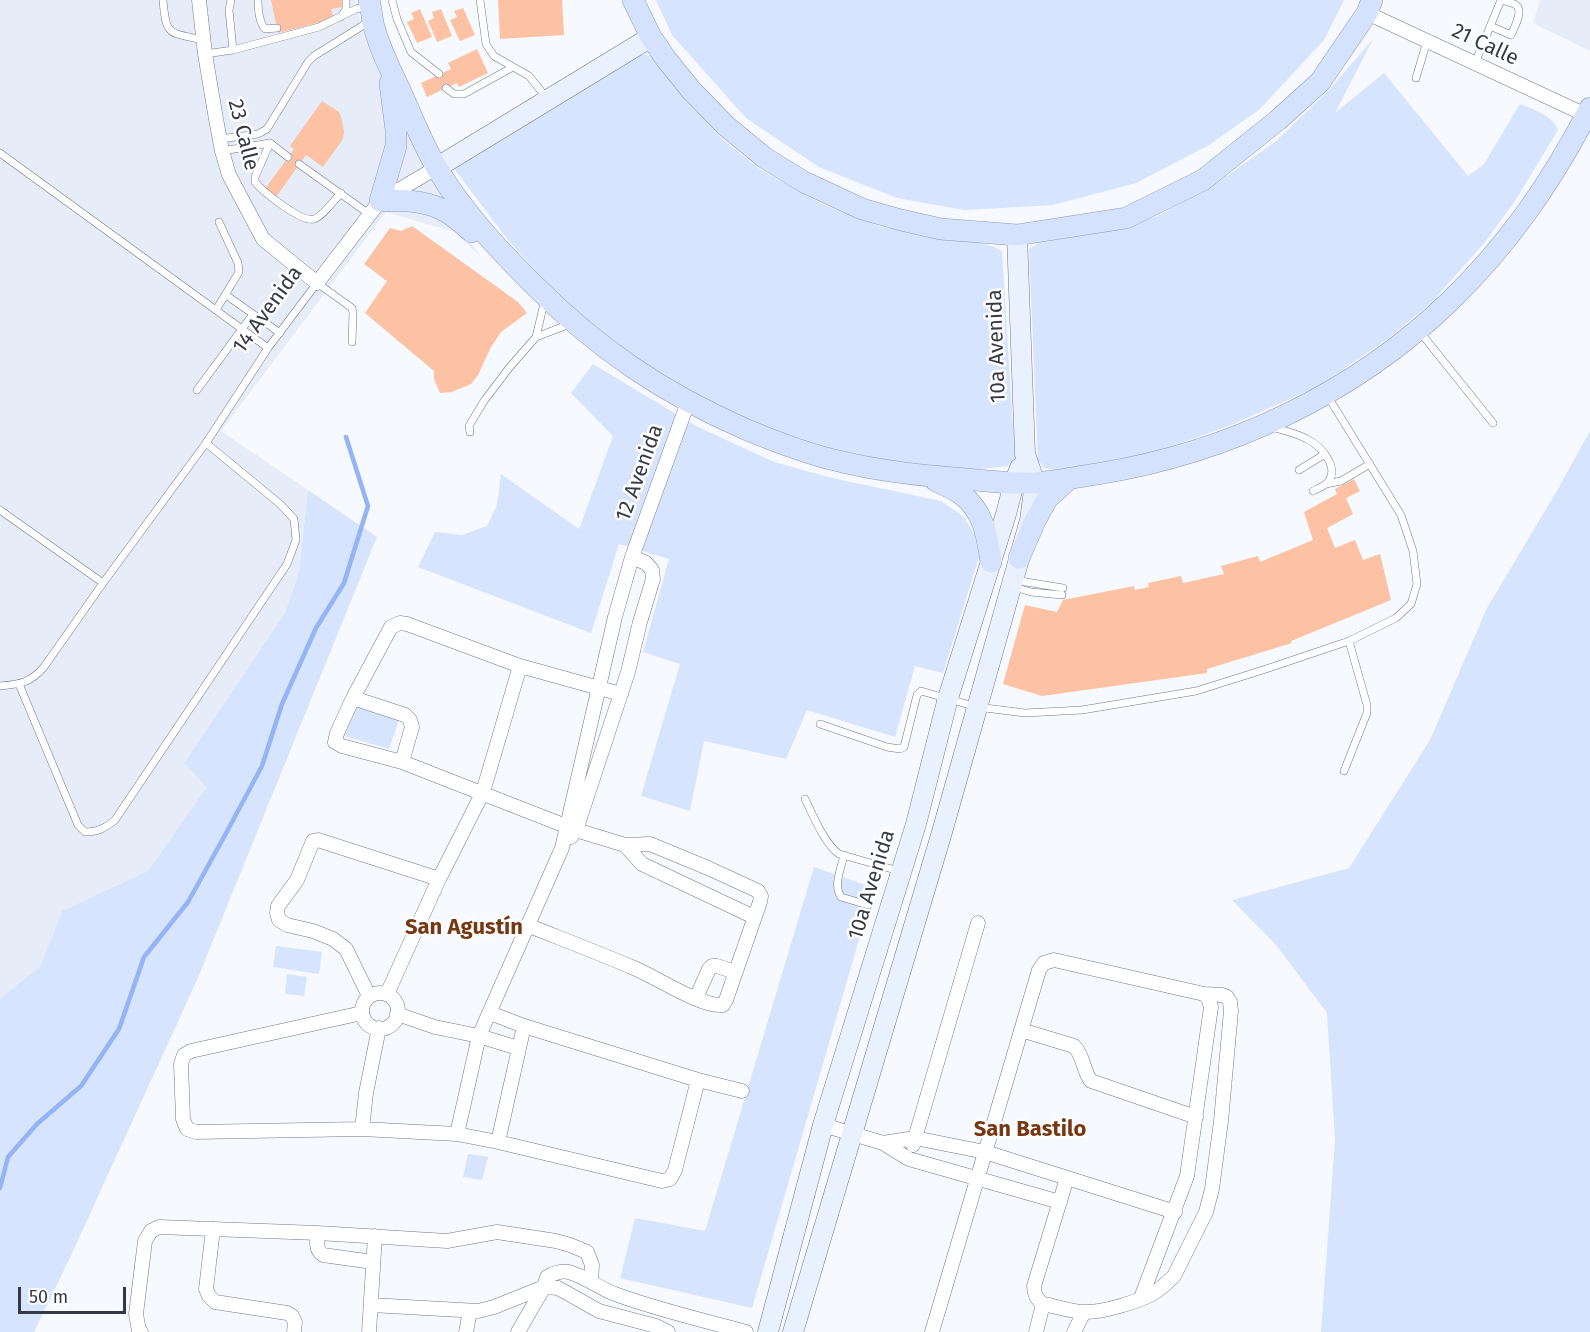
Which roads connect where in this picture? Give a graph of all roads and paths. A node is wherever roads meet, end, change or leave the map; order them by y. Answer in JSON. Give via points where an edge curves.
{"nodes":[{"id":1,"x":163,"y":0,"type":"edge"},
{"id":2,"x":199,"y":0,"type":"edge"},
{"id":3,"x":231,"y":0,"type":"edge"},
{"id":4,"x":258,"y":0,"type":"edge"},
{"id":5,"x":346,"y":0,"type":"edge"},
{"id":6,"x":392,"y":0,"type":"edge"},
{"id":7,"x":480,"y":0,"type":"edge"},
{"id":8,"x":633,"y":0,"type":"edge"},
{"id":9,"x":1501,"y":0,"type":"edge"},
{"id":10,"x":1369,"y":6,"type":"edge"},
{"id":11,"x":371,"y":8,"type":"edge"},
{"id":12,"x":341,"y":17,"type":"junction"},
{"id":13,"x":309,"y":26,"type":"dead end"},
{"id":14,"x":1490,"y":26,"type":"junction"},
{"id":15,"x":319,"y":27,"type":"junction"},
{"id":16,"x":277,"y":28,"type":"dead end"},
{"id":17,"x":651,"y":37,"type":"junction"},
{"id":18,"x":203,"y":40,"type":"junction"},
{"id":19,"x":1427,"y":41,"type":"junction"},
{"id":20,"x":233,"y":50,"type":"junction"},
{"id":21,"x":205,"y":54,"type":"junction"},
{"id":22,"x":387,"y":61,"type":"junction"},
{"id":23,"x":1475,"y":63,"type":"junction"},
{"id":24,"x":513,"y":66,"type":"junction"},
{"id":25,"x":439,"y":74,"type":"dead end"},
{"id":26,"x":1416,"y":78,"type":"dead end"},
{"id":27,"x":446,"y":88,"type":"dead end"},
{"id":28,"x":548,"y":100,"type":"junction"},
{"id":29,"x":1588,"y":111,"type":"edge"},
{"id":30,"x":270,"y":143,"type":"junction"},
{"id":31,"x":221,"y":145,"type":"junction"},
{"id":32,"x":0,"y":153,"type":"edge"},
{"id":33,"x":288,"y":157,"type":"dead end"},
{"id":34,"x":299,"y":164,"type":"dead end"},
{"id":35,"x":436,"y":168,"type":"junction"},
{"id":36,"x":341,"y":193,"type":"junction"},
{"id":37,"x":375,"y":207,"type":"junction"},
{"id":38,"x":219,"y":222,"type":"dead end"},
{"id":39,"x":1017,"y":235,"type":"junction"},
{"id":40,"x":508,"y":259,"type":"junction"},
{"id":41,"x":317,"y":284,"type":"junction"},
{"id":42,"x":226,"y":295,"type":"junction"},
{"id":43,"x":546,"y":297,"type":"junction"},
{"id":44,"x":216,"y":310,"type":"junction"},
{"id":45,"x":253,"y":314,"type":"junction"},
{"id":46,"x":573,"y":323,"type":"junction"},
{"id":47,"x":241,"y":329,"type":"junction"},
{"id":48,"x":1418,"y":330,"type":"junction"},
{"id":49,"x":280,"y":333,"type":"junction"},
{"id":50,"x":536,"y":337,"type":"junction"},
{"id":51,"x":352,"y":342,"type":"dead end"},
{"id":52,"x":268,"y":348,"type":"junction"},
{"id":53,"x":197,"y":390,"type":"dead end"},
{"id":54,"x":1326,"y":395,"type":"junction"},
{"id":55,"x":688,"y":402,"type":"junction"},
{"id":56,"x":1493,"y":423,"type":"dead end"},
{"id":57,"x":1266,"y":425,"type":"junction"},
{"id":58,"x":470,"y":432,"type":"dead end"},
{"id":59,"x":206,"y":443,"type":"junction"},
{"id":60,"x":1025,"y":454,"type":"junction"},
{"id":61,"x":1325,"y":454,"type":"junction"},
{"id":62,"x":1370,"y":464,"type":"junction"},
{"id":63,"x":1299,"y":470,"type":"dead end"},
{"id":64,"x":927,"y":476,"type":"junction"},
{"id":65,"x":1070,"y":478,"type":"junction"},
{"id":66,"x":1014,"y":483,"type":"junction"},
{"id":67,"x":1035,"y":483,"type":"junction"},
{"id":68,"x":1326,"y":484,"type":"junction"},
{"id":69,"x":1313,"y":491,"type":"dead end"},
{"id":70,"x":0,"y":510,"type":"edge"},
{"id":71,"x":632,"y":558,"type":"junction"},
{"id":72,"x":991,"y":562,"type":"junction"},
{"id":73,"x":1015,"y":574,"type":"junction"},
{"id":74,"x":103,"y":583,"type":"junction"},
{"id":75,"x":1063,"y":592,"type":"dead end"},
{"id":76,"x":1349,"y":641,"type":"junction"},
{"id":77,"x":604,"y":665,"type":"junction"},
{"id":78,"x":520,"y":666,"type":"junction"},
{"id":79,"x":628,"y":672,"type":"junction"},
{"id":80,"x":19,"y":684,"type":"junction"},
{"id":81,"x":0,"y":686,"type":"edge"},
{"id":82,"x":599,"y":688,"type":"junction"},
{"id":83,"x":621,"y":694,"type":"junction"},
{"id":84,"x":353,"y":698,"type":"junction"},
{"id":85,"x":948,"y":698,"type":"junction"},
{"id":86,"x":977,"y":707,"type":"junction"},
{"id":87,"x":820,"y":724,"type":"dead end"},
{"id":88,"x":402,"y":762,"type":"junction"},
{"id":89,"x":1344,"y":771,"type":"dead end"},
{"id":90,"x":483,"y":792,"type":"junction"},
{"id":91,"x":805,"y":799,"type":"dead end"},
{"id":92,"x":916,"y":824,"type":"junction"},
{"id":93,"x":572,"y":828,"type":"junction"},
{"id":94,"x":942,"y":832,"type":"junction"},
{"id":95,"x":625,"y":845,"type":"junction"},
{"id":96,"x":844,"y":855,"type":"junction"},
{"id":97,"x":901,"y":871,"type":"junction"},
{"id":98,"x":439,"y":879,"type":"junction"},
{"id":99,"x":868,"y":905,"type":"dead end"},
{"id":100,"x":754,"y":916,"type":"junction"},
{"id":101,"x":978,"y":923,"type":"dead end"},
{"id":102,"x":527,"y":926,"type":"junction"},
{"id":103,"x":735,"y":972,"type":"junction"},
{"id":104,"x":387,"y":994,"type":"junction"},
{"id":105,"x":1204,"y":994,"type":"junction"},
{"id":106,"x":369,"y":996,"type":"junction"},
{"id":107,"x":696,"y":998,"type":"junction"},
{"id":108,"x":490,"y":1012,"type":"junction"},
{"id":109,"x":362,"y":1013,"type":"junction"},
{"id":110,"x":397,"y":1014,"type":"junction"},
{"id":111,"x":524,"y":1026,"type":"junction"},
{"id":112,"x":379,"y":1028,"type":"junction"},
{"id":113,"x":1021,"y":1030,"type":"junction"},
{"id":114,"x":479,"y":1036,"type":"junction"},
{"id":115,"x":518,"y":1048,"type":"junction"},
{"id":116,"x":698,"y":1080,"type":"junction"},
{"id":117,"x":742,"y":1090,"type":"dead end"},
{"id":118,"x":1196,"y":1117,"type":"junction"},
{"id":119,"x":823,"y":1125,"type":"junction"},
{"id":120,"x":362,"y":1129,"type":"junction"},
{"id":121,"x":852,"y":1133,"type":"junction"},
{"id":122,"x":457,"y":1134,"type":"junction"},
{"id":123,"x":915,"y":1138,"type":"junction"},
{"id":124,"x":498,"y":1142,"type":"junction"},
{"id":125,"x":884,"y":1143,"type":"junction"},
{"id":126,"x":985,"y":1152,"type":"junction"},
{"id":127,"x":909,"y":1159,"type":"junction"},
{"id":128,"x":977,"y":1178,"type":"junction"},
{"id":129,"x":1067,"y":1178,"type":"junction"},
{"id":130,"x":1060,"y":1202,"type":"junction"},
{"id":131,"x":1175,"y":1212,"type":"junction"},
{"id":132,"x":213,"y":1229,"type":"junction"},
{"id":133,"x":318,"y":1233,"type":"junction"},
{"id":134,"x":375,"y":1236,"type":"junction"},
{"id":135,"x":373,"y":1262,"type":"junction"},
{"id":136,"x":591,"y":1281,"type":"junction"},
{"id":137,"x":544,"y":1287,"type":"junction"},
{"id":138,"x":627,"y":1298,"type":"junction"},
{"id":139,"x":1141,"y":1298,"type":"junction"},
{"id":140,"x":1043,"y":1304,"type":"junction"},
{"id":141,"x":371,"y":1305,"type":"junction"},
{"id":142,"x":662,"y":1309,"type":"junction"},
{"id":143,"x":470,"y":1311,"type":"junction"},
{"id":144,"x":1084,"y":1312,"type":"junction"},
{"id":145,"x":620,"y":1317,"type":"junction"},
{"id":146,"x":659,"y":1330,"type":"edge"},
{"id":147,"x":139,"y":1332,"type":"edge"},
{"id":148,"x":294,"y":1332,"type":"edge"},
{"id":149,"x":369,"y":1332,"type":"edge"},
{"id":150,"x":466,"y":1332,"type":"edge"},
{"id":151,"x":518,"y":1332,"type":"edge"},
{"id":152,"x":746,"y":1332,"type":"edge"},
{"id":153,"x":768,"y":1332,"type":"edge"},
{"id":154,"x":793,"y":1332,"type":"edge"},
{"id":155,"x":932,"y":1332,"type":"edge"},
{"id":156,"x":1036,"y":1332,"type":"edge"},
{"id":157,"x":1074,"y":1332,"type":"edge"}],
"edges":[{"from":1,"to":18,"type":"lane","via":[[167,28]]},
{"from":2,"to":18,"type":"street","name":"23 Calle"},
{"from":3,"to":20,"type":"lane"},
{"from":4,"to":16,"type":"lane","via":[[262,27]]},
{"from":5,"to":12,"type":"lane"},
{"from":6,"to":25,"type":"lane","via":[[411,52]]},
{"from":7,"to":24,"type":"lane","via":[[486,44],[494,56]]},
{"from":8,"to":17,"type":"main road"},
{"from":9,"to":14,"type":"lane"},
{"from":9,"to":14,"type":"lane","via":[[1519,9],[1511,34]]},
{"from":10,"to":19,"type":"street","name":"21 Calle"},
{"from":10,"to":39,"type":"main road","via":[[1320,82],[1203,180],[1126,218]]},
{"from":11,"to":12,"type":"lane","via":[[356,9]]},
{"from":11,"to":22,"type":"main road"},
{"from":11,"to":31,"type":"lane","via":[[308,62],[267,129]]},
{"from":12,"to":15,"type":"lane"},
{"from":13,"to":15,"type":"lane"},
{"from":14,"to":23,"type":"lane"},
{"from":15,"to":20,"type":"lane"},
{"from":17,"to":28,"type":"street","name":"14 Avenida"},
{"from":17,"to":39,"type":"main road","via":[[691,90],[726,126],[765,158],[804,182],[847,203],[901,220],[941,229]]},
{"from":18,"to":21,"type":"street","name":"23 Calle"},
{"from":19,"to":23,"type":"street","name":"21 Calle"},
{"from":19,"to":26,"type":"lane"},
{"from":20,"to":21,"type":"lane"},
{"from":21,"to":31,"type":"street","name":"23 Calle"},
{"from":22,"to":35,"type":"main road"},
{"from":22,"to":37,"type":"main road","via":[[397,138]]},
{"from":23,"to":29,"type":"street","name":"21 Calle"},
{"from":24,"to":27,"type":"lane","via":[[464,94],[454,94]]},
{"from":24,"to":28,"type":"lane","via":[[529,76]]},
{"from":28,"to":35,"type":"street","name":"14 Avenida"},
{"from":29,"to":48,"type":"main road","via":[[1559,165],[1515,229],[1476,275]]},
{"from":30,"to":31,"type":"lane"},
{"from":30,"to":33,"type":"lane"},
{"from":30,"to":36,"type":"lane","via":[[255,177],[264,191],[307,220],[318,217]]},
{"from":31,"to":41,"type":"street","name":"23 Calle","via":[[229,174],[263,239]]},
{"from":32,"to":44,"type":"lane"},
{"from":34,"to":36,"type":"lane"},
{"from":35,"to":37,"type":"street","name":"14 Avenida"},
{"from":35,"to":40,"type":"main road","via":[[467,213]]},
{"from":36,"to":37,"type":"lane"},
{"from":37,"to":40,"type":"main road","via":[[411,201],[441,209]]},
{"from":37,"to":41,"type":"street","name":"14 Avenida"},
{"from":38,"to":42,"type":"lane","via":[[239,272]]},
{"from":39,"to":60,"type":"street","name":"10a Avenida"},
{"from":40,"to":43,"type":"main road"},
{"from":41,"to":49,"type":"lane","name":"14 Avenida"},
{"from":41,"to":51,"type":"lane","via":[[351,308]]},
{"from":42,"to":44,"type":"lane"},
{"from":42,"to":45,"type":"lane"},
{"from":43,"to":46,"type":"main road"},
{"from":43,"to":50,"type":"lane"},
{"from":44,"to":47,"type":"lane"},
{"from":45,"to":47,"type":"lane"},
{"from":45,"to":49,"type":"lane"},
{"from":46,"to":50,"type":"lane"},
{"from":46,"to":55,"type":"main road","via":[[621,361]]},
{"from":47,"to":52,"type":"lane"},
{"from":47,"to":53,"type":"lane"},
{"from":48,"to":54,"type":"main road"},
{"from":48,"to":56,"type":"lane"},
{"from":49,"to":52,"type":"lane","name":"14 Avenida"},
{"from":50,"to":58,"type":"lane","via":[[484,401],[469,426]]},
{"from":52,"to":59,"type":"lane","name":"14 Avenida"},
{"from":54,"to":57,"type":"main road"},
{"from":54,"to":62,"type":"lane"},
{"from":55,"to":64,"type":"main road","via":[[802,451],[840,462]]},
{"from":55,"to":71,"type":"street","name":"12 Avenida"},
{"from":57,"to":61,"type":"lane","via":[[1305,437]]},
{"from":57,"to":65,"type":"main road","via":[[1167,460]]},
{"from":59,"to":74,"type":"lane","name":"14 Avenida"},
{"from":59,"to":80,"type":"lane","via":[[294,519],[296,540],[287,564],[115,820],[106,827],[85,832],[78,825]]},
{"from":60,"to":66,"type":"street","name":"10a Avenida"},
{"from":60,"to":67,"type":"street","name":"10a Avenida"},
{"from":61,"to":63,"type":"lane"},
{"from":61,"to":68,"type":"lane","via":[[1331,466]]},
{"from":62,"to":68,"type":"lane","via":[[1341,481]]},
{"from":62,"to":76,"type":"lane","via":[[1401,515],[1413,551],[1417,584],[1412,603],[1396,618]]},
{"from":64,"to":66,"type":"main road"},
{"from":64,"to":72,"type":"main road","via":[[973,506],[984,525]]},
{"from":65,"to":67,"type":"main road"},
{"from":65,"to":73,"type":"main road","via":[[1047,499]]},
{"from":66,"to":67,"type":"main road"},
{"from":66,"to":72,"type":"street","name":"10a Avenida"},
{"from":67,"to":73,"type":"street","name":"10a Avenida","via":[[1030,520]]},
{"from":68,"to":69,"type":"lane"},
{"from":70,"to":74,"type":"lane"},
{"from":71,"to":77,"type":"street","name":"12 Avenida"},
{"from":71,"to":79,"type":"street","via":[[646,564],[653,579]]},
{"from":72,"to":85,"type":"street","name":"10a Avenida"},
{"from":73,"to":75,"type":"lane","via":[[1031,592]]},
{"from":73,"to":86,"type":"street","name":"10a Avenida"},
{"from":74,"to":80,"type":"lane","name":"14 Avenida","via":[[44,667],[34,678]]},
{"from":76,"to":86,"type":"lane","via":[[1196,691],[1145,701],[1025,713]]},
{"from":76,"to":89,"type":"lane","via":[[1367,713]]},
{"from":77,"to":79,"type":"street"},
{"from":77,"to":82,"type":"street","name":"12 Avenida"},
{"from":78,"to":82,"type":"street"},
{"from":78,"to":84,"type":"street","via":[[399,623],[391,627]]},
{"from":78,"to":90,"type":"street"},
{"from":79,"to":83,"type":"street"},
{"from":80,"to":81,"type":"lane","name":"14 Avenida"},
{"from":82,"to":83,"type":"street"},
{"from":82,"to":93,"type":"street","name":"12 Avenida"},
{"from":83,"to":93,"type":"street"},
{"from":84,"to":88,"type":"street","via":[[410,720],[412,727]]},
{"from":84,"to":88,"type":"street","via":[[335,741]]},
{"from":85,"to":86,"type":"lane"},
{"from":85,"to":87,"type":"lane","via":[[925,691],[918,693],[904,747],[900,749]]},
{"from":85,"to":92,"type":"street","name":"10a Avenida"},
{"from":86,"to":94,"type":"street","name":"10a Avenida"},
{"from":88,"to":90,"type":"street"},
{"from":90,"to":93,"type":"street"},
{"from":90,"to":98,"type":"street"},
{"from":91,"to":96,"type":"lane","via":[[834,851]]},
{"from":92,"to":94,"type":"street"},
{"from":92,"to":97,"type":"street","name":"10a Avenida"},
{"from":93,"to":95,"type":"street"},
{"from":93,"to":102,"type":"street"},
{"from":94,"to":121,"type":"street","name":"10a Avenida"},
{"from":95,"to":100,"type":"street","via":[[642,864]]},
{"from":95,"to":100,"type":"street","via":[[650,844],[758,891],[761,896]]},
{"from":96,"to":97,"type":"lane"},
{"from":96,"to":99,"type":"lane","via":[[837,884],[839,895]]},
{"from":97,"to":119,"type":"street","name":"10a Avenida"},
{"from":98,"to":104,"type":"street"},
{"from":98,"to":106,"type":"street","via":[[313,841],[297,880],[278,906],[279,920],[333,939],[346,949]]},
{"from":100,"to":103,"type":"street"},
{"from":101,"to":123,"type":"street"},
{"from":102,"to":107,"type":"street","via":[[637,969]]},
{"from":102,"to":108,"type":"street"},
{"from":103,"to":107,"type":"street","via":[[712,966]]},
{"from":103,"to":107,"type":"street","via":[[723,1005]]},
{"from":104,"to":106,"type":"street"},
{"from":104,"to":110,"type":"street","via":[[396,1003]]},
{"from":105,"to":113,"type":"street","via":[[1048,961],[1039,970]]},
{"from":105,"to":118,"type":"street","via":[[1211,1007]]},
{"from":105,"to":139,"type":"street","via":[[1227,997],[1231,1011],[1212,1189],[1206,1212],[1174,1276],[1161,1289]]},
{"from":106,"to":109,"type":"street"},
{"from":108,"to":111,"type":"street"},
{"from":108,"to":114,"type":"street"},
{"from":109,"to":112,"type":"street","via":[[367,1023]]},
{"from":109,"to":120,"type":"street","via":[[191,1051],[184,1055],[181,1065],[183,1119],[187,1129]]},
{"from":110,"to":112,"type":"street","via":[[391,1025]]},
{"from":110,"to":114,"type":"street"},
{"from":111,"to":115,"type":"street"},
{"from":111,"to":116,"type":"street"},
{"from":112,"to":120,"type":"street"},
{"from":113,"to":118,"type":"street","via":[[1074,1046],[1091,1081]]},
{"from":113,"to":126,"type":"street"},
{"from":114,"to":115,"type":"street"},
{"from":114,"to":122,"type":"street"},
{"from":115,"to":124,"type":"street"},
{"from":116,"to":117,"type":"street"},
{"from":116,"to":124,"type":"street","via":[[670,1179],[662,1181]]},
{"from":118,"to":131,"type":"street","via":[[1188,1176]]},
{"from":119,"to":121,"type":"street"},
{"from":119,"to":153,"type":"street","name":"10a Avenida"},
{"from":120,"to":122,"type":"street"},
{"from":121,"to":125,"type":"street"},
{"from":121,"to":154,"type":"street","name":"10a Avenida"},
{"from":122,"to":124,"type":"street"},
{"from":123,"to":125,"type":"street"},
{"from":123,"to":126,"type":"street"},
{"from":123,"to":127,"type":"street"},
{"from":125,"to":127,"type":"street"},
{"from":126,"to":128,"type":"street"},
{"from":126,"to":129,"type":"street"},
{"from":127,"to":128,"type":"street"},
{"from":128,"to":130,"type":"street"},
{"from":128,"to":155,"type":"street"},
{"from":129,"to":130,"type":"street"},
{"from":129,"to":131,"type":"street"},
{"from":130,"to":140,"type":"street","via":[[1034,1286],[1036,1297]]},
{"from":131,"to":139,"type":"street"},
{"from":132,"to":133,"type":"street"},
{"from":132,"to":147,"type":"street","via":[[159,1227],[148,1234],[136,1314]]},
{"from":132,"to":148,"type":"street","via":[[209,1296],[215,1302],[287,1313],[295,1322]]},
{"from":133,"to":134,"type":"street"},
{"from":133,"to":135,"type":"street","via":[[317,1246],[323,1255]]},
{"from":134,"to":135,"type":"street"},
{"from":134,"to":136,"type":"street","via":[[447,1240],[497,1232],[556,1241],[587,1252],[592,1265]]},
{"from":135,"to":141,"type":"street"},
{"from":136,"to":137,"type":"street","via":[[558,1272],[547,1277]]},
{"from":136,"to":138,"type":"street"},
{"from":137,"to":143,"type":"street","via":[[494,1307]]},
{"from":137,"to":145,"type":"street","via":[[558,1288],[599,1311]]},
{"from":137,"to":151,"type":"street"},
{"from":138,"to":142,"type":"street"},
{"from":138,"to":145,"type":"street","via":[[621,1305]]},
{"from":139,"to":144,"type":"street"},
{"from":140,"to":144,"type":"street"},
{"from":140,"to":156,"type":"street"},
{"from":141,"to":143,"type":"street"},
{"from":141,"to":149,"type":"street"},
{"from":142,"to":146,"type":"street"},
{"from":142,"to":152,"type":"street"},
{"from":143,"to":150,"type":"street"},
{"from":144,"to":157,"type":"street"},
{"from":145,"to":146,"type":"street"}]}
